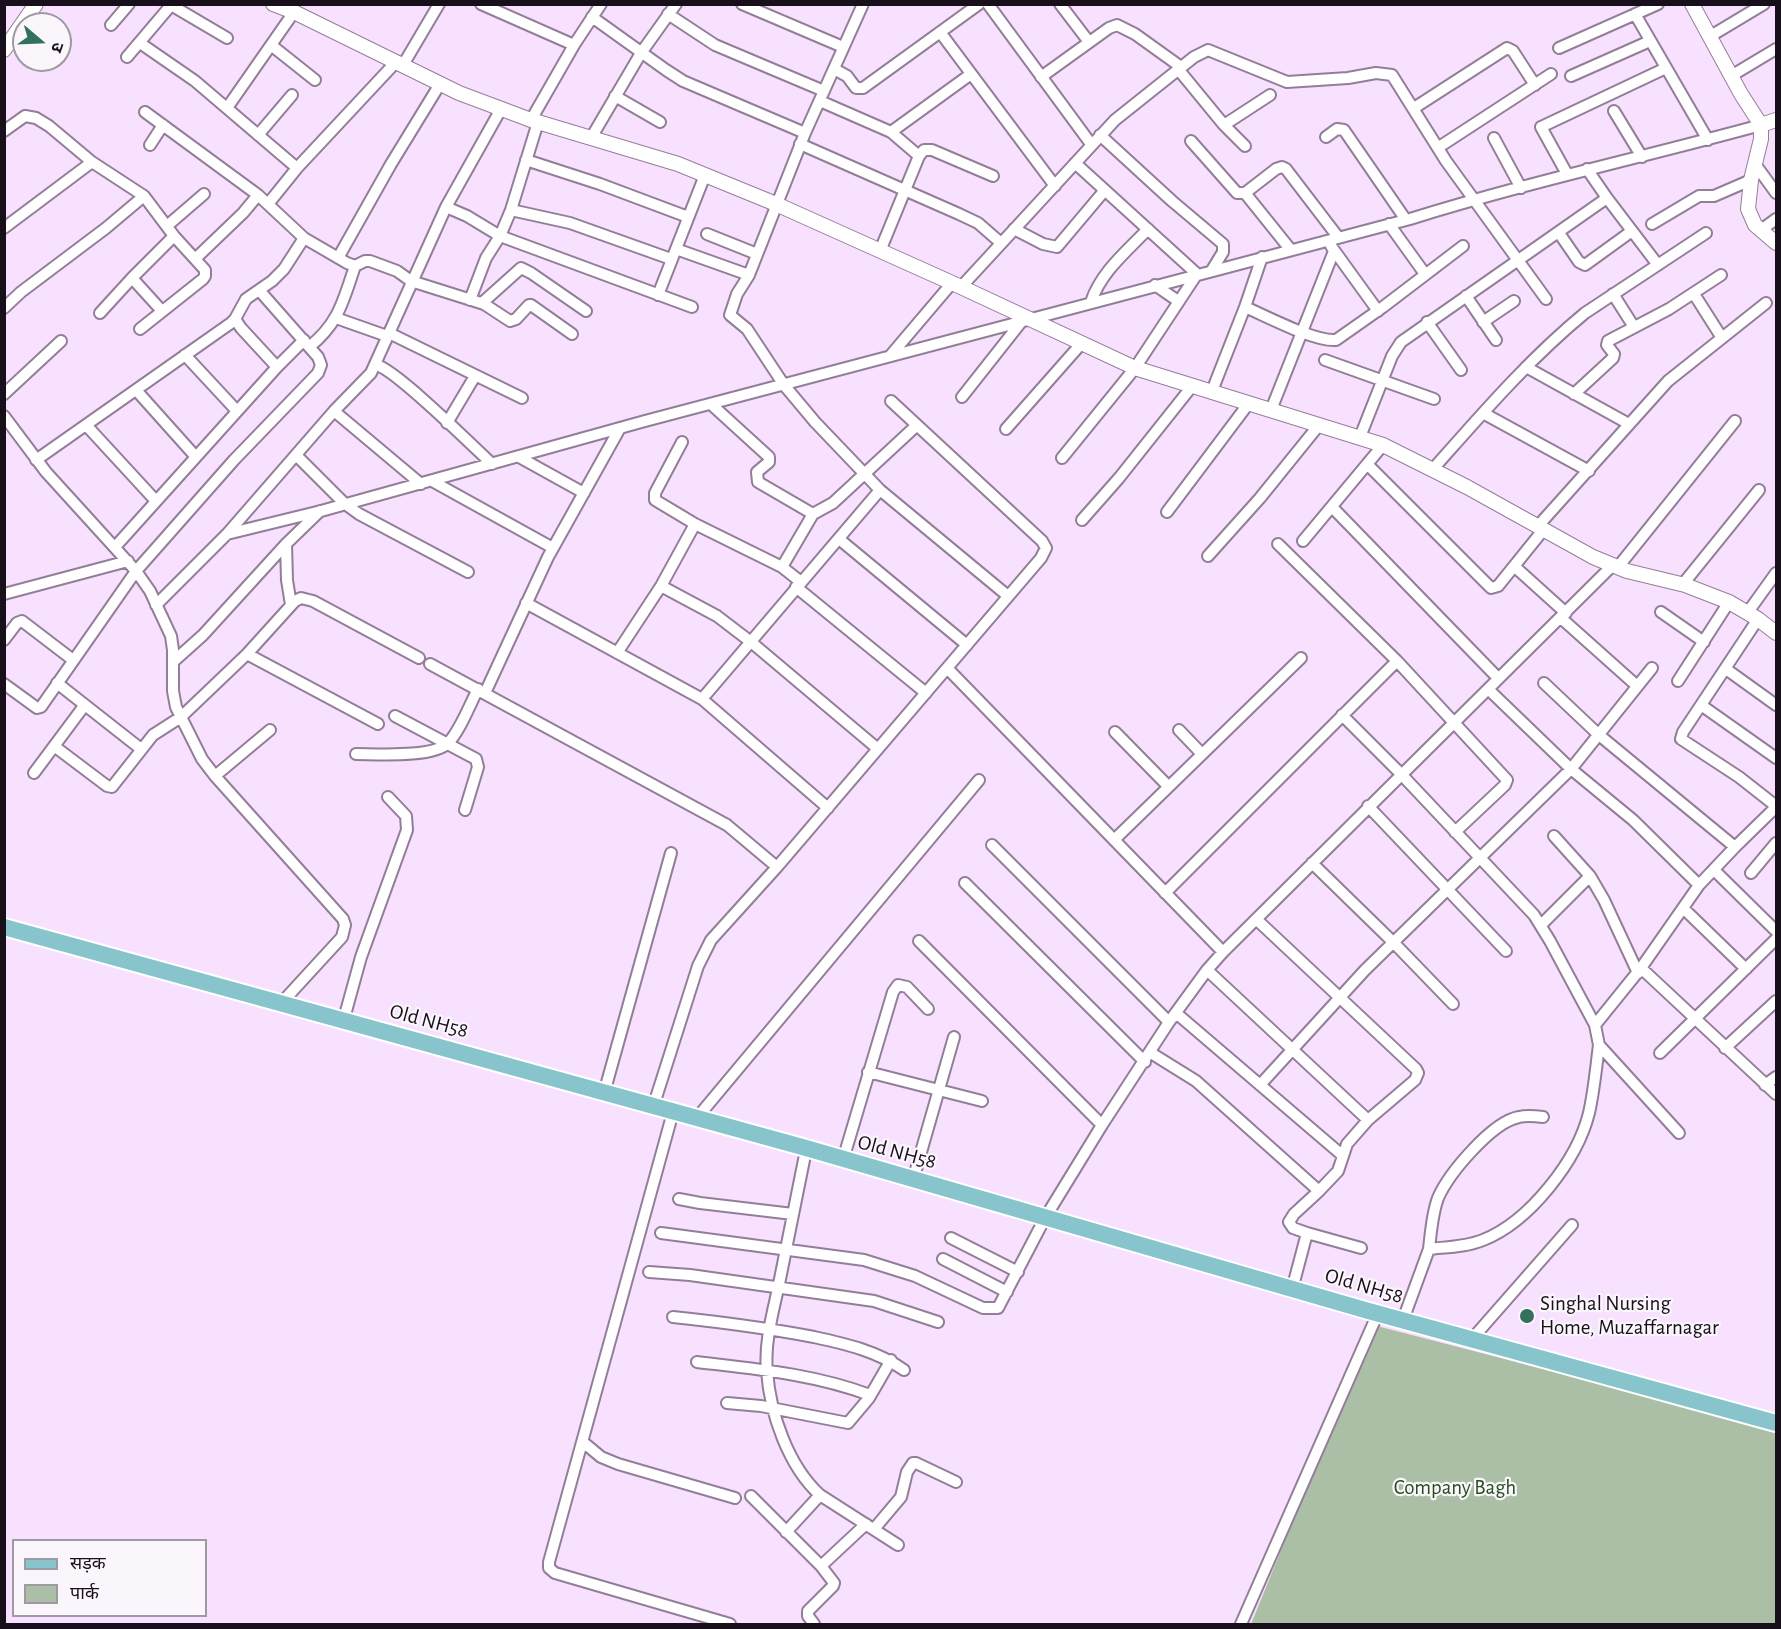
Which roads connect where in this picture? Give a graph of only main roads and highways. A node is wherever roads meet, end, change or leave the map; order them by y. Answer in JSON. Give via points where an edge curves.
{"nodes":[{"id":1,"x":4,"y":919,"type":"edge"},
{"id":2,"x":4,"y":927,"type":"edge"},
{"id":3,"x":285,"y":1001,"type":"junction"},
{"id":4,"x":807,"y":1145,"type":"junction"},
{"id":5,"x":1047,"y":1215,"type":"junction"},
{"id":6,"x":1300,"y":1286,"type":"junction"},
{"id":7,"x":1404,"y":1317,"type":"junction"},
{"id":8,"x":1474,"y":1336,"type":"junction"},
{"id":9,"x":1776,"y":1414,"type":"edge"},
{"id":10,"x":1776,"y":1423,"type":"edge"}],
"edges":[{"from":1,"to":3,"type":"main road","name":"Old NH58"},
{"from":2,"to":3,"type":"main road","name":"Old NH58"},
{"from":3,"to":4,"type":"main road","name":"Old NH58","via":[[673,1112]]},
{"from":3,"to":4,"type":"main road","name":"Old NH58","via":[[606,1086]]},
{"from":4,"to":5,"type":"main road","name":"Old NH58"},
{"from":4,"to":5,"type":"main road","name":"Old NH58","via":[[915,1173]]},
{"from":5,"to":6,"type":"main road","name":"Old NH58"},
{"from":6,"to":7,"type":"main road","name":"Old NH58"},
{"from":6,"to":7,"type":"main road","name":"Old NH58","via":[[1378,1313]]},
{"from":7,"to":8,"type":"main road","name":"Old NH58"},
{"from":8,"to":9,"type":"main road","name":"Old NH58"},
{"from":8,"to":10,"type":"main road","name":"Old NH58"}]}
